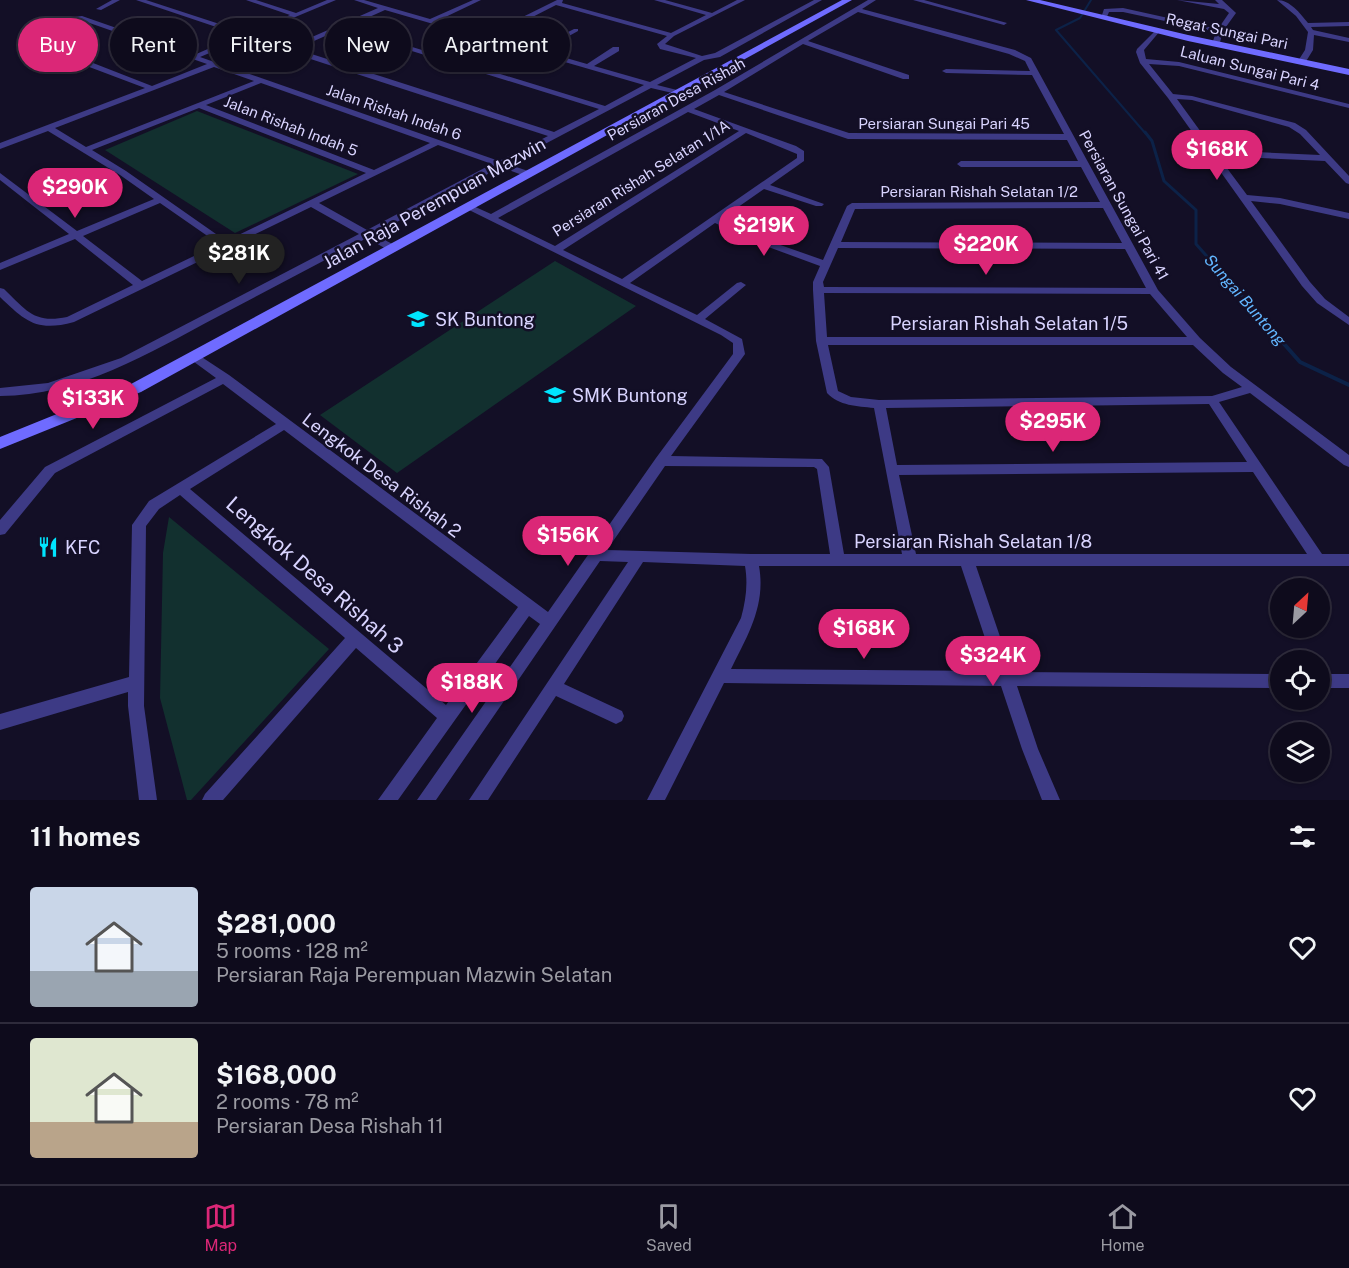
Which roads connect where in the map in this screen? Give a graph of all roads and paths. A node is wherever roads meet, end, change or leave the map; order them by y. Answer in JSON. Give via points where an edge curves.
{"nodes":[{"id":1,"x":117,"y":0,"type":"edge"},
{"id":2,"x":139,"y":0,"type":"edge"},
{"id":3,"x":249,"y":0,"type":"edge"},
{"id":4,"x":333,"y":0,"type":"edge"},
{"id":5,"x":357,"y":0,"type":"edge"},
{"id":6,"x":657,"y":0,"type":"edge"},
{"id":7,"x":742,"y":0,"type":"edge"},
{"id":8,"x":819,"y":0,"type":"edge"},
{"id":9,"x":848,"y":0,"type":"edge"},
{"id":10,"x":873,"y":0,"type":"edge"},
{"id":11,"x":916,"y":0,"type":"edge"},
{"id":12,"x":1030,"y":0,"type":"edge"},
{"id":13,"x":1180,"y":0,"type":"edge"},
{"id":14,"x":1218,"y":0,"type":"edge"},
{"id":15,"x":1280,"y":0,"type":"edge"},
{"id":16,"x":472,"y":1,"type":"edge"},
{"id":17,"x":558,"y":2,"type":"edge"},
{"id":18,"x":1054,"y":3,"type":"edge"},
{"id":19,"x":384,"y":8,"type":"junction"},
{"id":20,"x":1230,"y":8,"type":"junction"},
{"id":21,"x":99,"y":9,"type":"dead end"},
{"id":22,"x":858,"y":10,"type":"junction"},
{"id":23,"x":296,"y":15,"type":"junction"},
{"id":24,"x":713,"y":15,"type":"junction"},
{"id":25,"x":288,"y":18,"type":"edge"},
{"id":26,"x":361,"y":18,"type":"edge"},
{"id":27,"x":436,"y":18,"type":"edge"},
{"id":28,"x":527,"y":18,"type":"edge"},
{"id":29,"x":1101,"y":18,"type":"junction"},
{"id":30,"x":423,"y":19,"type":"edge"},
{"id":31,"x":209,"y":23,"type":"edge"},
{"id":32,"x":1004,"y":23,"type":"dead end"},
{"id":33,"x":1349,"y":24,"type":"edge"},
{"id":34,"x":110,"y":27,"type":"edge"},
{"id":35,"x":1309,"y":28,"type":"junction"},
{"id":36,"x":576,"y":30,"type":"dead end"},
{"id":37,"x":1157,"y":31,"type":"junction"},
{"id":38,"x":1220,"y":31,"type":"junction"},
{"id":39,"x":570,"y":33,"type":"edge"},
{"id":40,"x":672,"y":35,"type":"junction"},
{"id":41,"x":1349,"y":40,"type":"edge"},
{"id":42,"x":803,"y":42,"type":"junction"},
{"id":43,"x":1216,"y":44,"type":"junction"},
{"id":44,"x":411,"y":49,"type":"edge"},
{"id":45,"x":616,"y":49,"type":"dead end"},
{"id":46,"x":313,"y":57,"type":"edge"},
{"id":47,"x":702,"y":58,"type":"junction"},
{"id":48,"x":570,"y":60,"type":"edge"},
{"id":49,"x":1143,"y":61,"type":"junction"},
{"id":50,"x":1302,"y":61,"type":"junction"},
{"id":51,"x":209,"y":66,"type":"edge"},
{"id":52,"x":590,"y":66,"type":"junction"},
{"id":53,"x":946,"y":71,"type":"dead end"},
{"id":54,"x":238,"y":72,"type":"edge"},
{"id":55,"x":1349,"y":72,"type":"edge"},
{"id":56,"x":1036,"y":73,"type":"junction"},
{"id":57,"x":906,"y":77,"type":"dead end"},
{"id":58,"x":262,"y":80,"type":"junction"},
{"id":59,"x":651,"y":84,"type":"junction"},
{"id":60,"x":151,"y":88,"type":"junction"},
{"id":61,"x":717,"y":92,"type":"junction"},
{"id":62,"x":678,"y":93,"type":"junction"},
{"id":63,"x":1171,"y":96,"type":"junction"},
{"id":64,"x":199,"y":105,"type":"junction"},
{"id":65,"x":1349,"y":106,"type":"edge"},
{"id":66,"x":604,"y":108,"type":"junction"},
{"id":67,"x":687,"y":109,"type":"junction"},
{"id":68,"x":49,"y":128,"type":"junction"},
{"id":69,"x":744,"y":131,"type":"junction"},
{"id":70,"x":554,"y":135,"type":"junction"},
{"id":71,"x":1070,"y":137,"type":"junction"},
{"id":72,"x":438,"y":142,"type":"junction"},
{"id":73,"x":0,"y":146,"type":"edge"},
{"id":74,"x":85,"y":150,"type":"junction"},
{"id":75,"x":1213,"y":153,"type":"junction"},
{"id":76,"x":1327,"y":158,"type":"junction"},
{"id":77,"x":498,"y":164,"type":"junction"},
{"id":78,"x":961,"y":164,"type":"dead end"},
{"id":79,"x":1084,"y":164,"type":"junction"},
{"id":80,"x":374,"y":172,"type":"junction"},
{"id":81,"x":528,"y":174,"type":"junction"},
{"id":82,"x":0,"y":176,"type":"edge"},
{"id":83,"x":1349,"y":181,"type":"edge"},
{"id":84,"x":764,"y":186,"type":"junction"},
{"id":85,"x":1245,"y":198,"type":"junction"},
{"id":86,"x":161,"y":199,"type":"junction"},
{"id":87,"x":313,"y":204,"type":"junction"},
{"id":88,"x":819,"y":204,"type":"dead end"},
{"id":89,"x":1106,"y":205,"type":"junction"},
{"id":90,"x":468,"y":207,"type":"junction"},
{"id":91,"x":1349,"y":216,"type":"edge"},
{"id":92,"x":491,"y":218,"type":"junction"},
{"id":93,"x":715,"y":220,"type":"junction"},
{"id":94,"x":366,"y":232,"type":"junction"},
{"id":95,"x":76,"y":234,"type":"junction"},
{"id":96,"x":834,"y":244,"type":"junction"},
{"id":97,"x":226,"y":245,"type":"junction"},
{"id":98,"x":1127,"y":246,"type":"junction"},
{"id":99,"x":392,"y":248,"type":"junction"},
{"id":100,"x":555,"y":250,"type":"junction"},
{"id":101,"x":825,"y":264,"type":"junction"},
{"id":102,"x":0,"y":267,"type":"edge"},
{"id":103,"x":623,"y":283,"type":"junction"},
{"id":104,"x":741,"y":285,"type":"dead end"},
{"id":105,"x":141,"y":286,"type":"junction"},
{"id":106,"x":818,"y":290,"type":"junction"},
{"id":107,"x":0,"y":291,"type":"edge"},
{"id":108,"x":1153,"y":291,"type":"junction"},
{"id":109,"x":698,"y":319,"type":"junction"},
{"id":110,"x":1349,"y":322,"type":"edge"},
{"id":111,"x":822,"y":341,"type":"junction"},
{"id":112,"x":1196,"y":341,"type":"junction"},
{"id":113,"x":194,"y":356,"type":"junction"},
{"id":114,"x":225,"y":378,"type":"junction"},
{"id":115,"x":1251,"y":389,"type":"junction"},
{"id":116,"x":0,"y":392,"type":"edge"},
{"id":117,"x":1212,"y":400,"type":"junction"},
{"id":118,"x":879,"y":404,"type":"junction"},
{"id":119,"x":285,"y":424,"type":"junction"},
{"id":120,"x":0,"y":442,"type":"edge"},
{"id":121,"x":661,"y":461,"type":"junction"},
{"id":122,"x":1349,"y":462,"type":"edge"},
{"id":123,"x":1257,"y":467,"type":"junction"},
{"id":124,"x":892,"y":470,"type":"junction"},
{"id":125,"x":181,"y":489,"type":"junction"},
{"id":126,"x":0,"y":530,"type":"edge"},
{"id":127,"x":596,"y":555,"type":"junction"},
{"id":128,"x":640,"y":555,"type":"junction"},
{"id":129,"x":751,"y":560,"type":"junction"},
{"id":130,"x":1318,"y":560,"type":"junction"},
{"id":131,"x":1349,"y":560,"type":"edge"},
{"id":132,"x":838,"y":561,"type":"junction"},
{"id":133,"x":910,"y":561,"type":"junction"},
{"id":134,"x":967,"y":561,"type":"junction"},
{"id":135,"x":528,"y":606,"type":"junction"},
{"id":136,"x":549,"y":622,"type":"junction"},
{"id":137,"x":355,"y":638,"type":"junction"},
{"id":138,"x":719,"y":676,"type":"junction"},
{"id":139,"x":1008,"y":677,"type":"junction"},
{"id":140,"x":1270,"y":681,"type":"edge"},
{"id":141,"x":1330,"y":681,"type":"edge"},
{"id":142,"x":1349,"y":681,"type":"edge"},
{"id":143,"x":137,"y":682,"type":"junction"},
{"id":144,"x":553,"y":687,"type":"junction"},
{"id":145,"x":616,"y":716,"type":"dead end"},
{"id":146,"x":448,"y":717,"type":"junction"},
{"id":147,"x":0,"y":722,"type":"edge"},
{"id":148,"x":148,"y":800,"type":"edge"},
{"id":149,"x":211,"y":800,"type":"edge"},
{"id":150,"x":387,"y":800,"type":"edge"},
{"id":151,"x":426,"y":800,"type":"edge"},
{"id":152,"x":478,"y":800,"type":"edge"},
{"id":153,"x":656,"y":800,"type":"edge"},
{"id":154,"x":1051,"y":800,"type":"edge"}],
"edges":[{"from":1,"to":21,"type":"street"},
{"from":2,"to":31,"type":"street"},
{"from":3,"to":23,"type":"street"},
{"from":4,"to":23,"type":"street"},
{"from":5,"to":19,"type":"street"},
{"from":6,"to":24,"type":"street"},
{"from":7,"to":24,"type":"street"},
{"from":8,"to":47,"type":"street","via":[[717,55]]},
{"from":9,"to":62,"type":"main road","name":"Jalan Raja Perempuan Mazwin"},
{"from":10,"to":22,"type":"street","name":"Persiaran Desa Rishah"},
{"from":11,"to":32,"type":"street"},
{"from":12,"to":18,"type":"main road","name":"Regat Sungai Pari"},
{"from":13,"to":20,"type":"street"},
{"from":14,"to":20,"type":"street"},
{"from":15,"to":35,"type":"street"},
{"from":16,"to":27,"type":"street"},
{"from":17,"to":28,"type":"street"},
{"from":17,"to":40,"type":"street"},
{"from":18,"to":29,"type":"main road","name":"Regat Sungai Pari"},
{"from":19,"to":26,"type":"street"},
{"from":19,"to":30,"type":"street"},
{"from":20,"to":38,"type":"street","via":[[1232,17]]},
{"from":22,"to":42,"type":"street","name":"Persiaran Desa Rishah"},
{"from":22,"to":56,"type":"street","name":"Persiaran Sungai Pari 41","via":[[1022,56]]},
{"from":23,"to":25,"type":"street"},
{"from":24,"to":40,"type":"street"},
{"from":29,"to":37,"type":"main road","name":"Regat Sungai Pari"},
{"from":29,"to":38,"type":"street","via":[[1106,10],[1123,10]]},
{"from":33,"to":35,"type":"street"},
{"from":34,"to":60,"type":"street","name":"Jalan Rishah Indah 6","via":[[76,18],[29,32],[22,38]]},
{"from":35,"to":41,"type":"street"},
{"from":35,"to":50,"type":"street","via":[[1309,50]]},
{"from":36,"to":39,"type":"street"},
{"from":37,"to":43,"type":"main road","name":"Regat Sungai Pari"},
{"from":37,"to":49,"type":"street","via":[[1141,49]]},
{"from":38,"to":43,"type":"street"},
{"from":40,"to":47,"type":"street","via":[[663,41],[663,47]]},
{"from":42,"to":57,"type":"street"},
{"from":42,"to":61,"type":"street","name":"Persiaran Desa Rishah"},
{"from":43,"to":50,"type":"main road","name":"Regat Sungai Pari"},
{"from":44,"to":66,"type":"street"},
{"from":45,"to":52,"type":"street"},
{"from":46,"to":70,"type":"street"},
{"from":47,"to":59,"type":"street"},
{"from":48,"to":52,"type":"street"},
{"from":49,"to":63,"type":"street"},
{"from":49,"to":65,"type":"street","name":"Laluan Sungai Pari 4","via":[[1179,64]]},
{"from":50,"to":55,"type":"main road","name":"Regat Sungai Pari"},
{"from":51,"to":60,"type":"street"},
{"from":52,"to":59,"type":"street"},
{"from":53,"to":56,"type":"street"},
{"from":54,"to":58,"type":"street","name":"Jalan Rishah Indah 6"},
{"from":56,"to":71,"type":"street","name":"Persiaran Sungai Pari 41"},
{"from":58,"to":64,"type":"street"},
{"from":58,"to":72,"type":"street","name":"Jalan Rishah Indah 6"},
{"from":59,"to":62,"type":"street"},
{"from":59,"to":66,"type":"street"},
{"from":60,"to":68,"type":"street"},
{"from":61,"to":67,"type":"street","name":"Persiaran Desa Rishah"},
{"from":61,"to":71,"type":"street","name":"Persiaran Sungai Pari 45","via":[[848,136]]},
{"from":62,"to":81,"type":"main road","name":"Jalan Raja Perempuan Mazwin"},
{"from":63,"to":75,"type":"street"},
{"from":63,"to":76,"type":"street","via":[[1279,120],[1303,132]]},
{"from":64,"to":74,"type":"street"},
{"from":64,"to":80,"type":"street","name":"Jalan Rishah Indah 5"},
{"from":66,"to":70,"type":"street"},
{"from":67,"to":69,"type":"street"},
{"from":67,"to":92,"type":"street","name":"Persiaran Desa Rishah"},
{"from":68,"to":73,"type":"street"},
{"from":68,"to":74,"type":"street"},
{"from":69,"to":84,"type":"street","via":[[801,153],[801,159]]},
{"from":69,"to":100,"type":"street","name":"Persiaran Rishah Selatan 1/1A"},
{"from":70,"to":77,"type":"street"},
{"from":71,"to":79,"type":"street","name":"Persiaran Sungai Pari 41"},
{"from":72,"to":77,"type":"street","name":"Jalan Rishah Indah 6"},
{"from":72,"to":80,"type":"street"},
{"from":74,"to":86,"type":"street"},
{"from":75,"to":76,"type":"street"},
{"from":75,"to":85,"type":"street"},
{"from":76,"to":83,"type":"street"},
{"from":77,"to":81,"type":"street","name":"Jalan Rishah Indah 6"},
{"from":77,"to":94,"type":"street"},
{"from":78,"to":79,"type":"street"},
{"from":79,"to":89,"type":"street","name":"Persiaran Sungai Pari 41"},
{"from":80,"to":87,"type":"street"},
{"from":81,"to":90,"type":"main road","name":"Jalan Raja Perempuan Mazwin"},
{"from":82,"to":95,"type":"street"},
{"from":84,"to":88,"type":"street"},
{"from":84,"to":93,"type":"street"},
{"from":85,"to":91,"type":"street","via":[[1280,201]]},
{"from":85,"to":110,"type":"street","via":[[1306,284]]},
{"from":86,"to":95,"type":"street"},
{"from":86,"to":97,"type":"street"},
{"from":87,"to":94,"type":"street"},
{"from":87,"to":97,"type":"street"},
{"from":89,"to":96,"type":"street","name":"Persiaran Rishah Selatan 1/2","via":[[852,206]]},
{"from":89,"to":98,"type":"street","name":"Persiaran Sungai Pari 41"},
{"from":90,"to":92,"type":"street"},
{"from":90,"to":99,"type":"main road","name":"Jalan Raja Perempuan Mazwin"},
{"from":92,"to":100,"type":"street"},
{"from":93,"to":101,"type":"street"},
{"from":93,"to":103,"type":"street"},
{"from":94,"to":99,"type":"street"},
{"from":94,"to":116,"type":"street","via":[[125,361],[64,384],[19,393]]},
{"from":95,"to":102,"type":"street"},
{"from":95,"to":105,"type":"street"},
{"from":96,"to":98,"type":"street"},
{"from":96,"to":101,"type":"street"},
{"from":97,"to":105,"type":"street"},
{"from":98,"to":108,"type":"street","name":"Persiaran Sungai Pari 41"},
{"from":99,"to":113,"type":"main road","name":"Jalan Raja Perempuan Mazwin"},
{"from":100,"to":103,"type":"street"},
{"from":101,"to":106,"type":"street"},
{"from":103,"to":109,"type":"street"},
{"from":104,"to":109,"type":"street"},
{"from":105,"to":107,"type":"street","via":[[51,325],[34,323]]},
{"from":106,"to":108,"type":"street"},
{"from":106,"to":111,"type":"street"},
{"from":108,"to":112,"type":"street","name":"Persiaran Sungai Pari 41"},
{"from":109,"to":121,"type":"street","via":[[738,342],[739,354]]},
{"from":111,"to":112,"type":"street","name":"Persiaran Rishah Selatan 1/5"},
{"from":111,"to":118,"type":"street","via":[[833,393],[849,401]]},
{"from":112,"to":115,"type":"street","name":"Persiaran Sungai Pari 41"},
{"from":113,"to":114,"type":"street","name":"Lengkok Desa Rishah 2"},
{"from":113,"to":120,"type":"main road","name":"Jalan Raja Perempuan Mazwin","via":[[136,388]]},
{"from":114,"to":119,"type":"street","name":"Lengkok Desa Rishah 2"},
{"from":114,"to":126,"type":"street","via":[[50,470]]},
{"from":115,"to":117,"type":"street"},
{"from":115,"to":122,"type":"street","name":"Persiaran Sungai Pari 41"},
{"from":117,"to":118,"type":"street"},
{"from":117,"to":123,"type":"street"},
{"from":118,"to":124,"type":"street"},
{"from":119,"to":125,"type":"street"},
{"from":119,"to":135,"type":"street","name":"Lengkok Desa Rishah 2"},
{"from":121,"to":127,"type":"street"},
{"from":121,"to":132,"type":"street","via":[[817,462],[823,467]]},
{"from":123,"to":124,"type":"street"},
{"from":123,"to":130,"type":"street"},
{"from":124,"to":133,"type":"street"},
{"from":125,"to":137,"type":"street","name":"Lengkok Desa Rishah 3"},
{"from":125,"to":143,"type":"street","via":[[154,505],[139,525]]},
{"from":127,"to":128,"type":"street","name":"Persiaran Rishah Selatan 1/8"},
{"from":127,"to":136,"type":"street"},
{"from":128,"to":129,"type":"street","name":"Persiaran Rishah Selatan 1/8"},
{"from":128,"to":144,"type":"street"},
{"from":129,"to":132,"type":"street","name":"Persiaran Rishah Selatan 1/8"},
{"from":129,"to":138,"type":"street","via":[[754,598],[748,619]]},
{"from":130,"to":131,"type":"street","name":"Persiaran Rishah Selatan 1/8"},
{"from":130,"to":134,"type":"street","name":"Persiaran Rishah Selatan 1/8"},
{"from":132,"to":133,"type":"street","name":"Persiaran Rishah Selatan 1/8"},
{"from":133,"to":134,"type":"street","name":"Persiaran Rishah Selatan 1/8"},
{"from":134,"to":139,"type":"street"},
{"from":135,"to":136,"type":"street","name":"Lengkok Desa Rishah 2"},
{"from":135,"to":146,"type":"street"},
{"from":136,"to":151,"type":"street"},
{"from":137,"to":146,"type":"street","name":"Lengkok Desa Rishah 3"},
{"from":137,"to":149,"type":"street"},
{"from":138,"to":139,"type":"street"},
{"from":138,"to":153,"type":"street"},
{"from":139,"to":140,"type":"street"},
{"from":139,"to":154,"type":"street"},
{"from":141,"to":142,"type":"street"},
{"from":143,"to":147,"type":"street"},
{"from":143,"to":148,"type":"street","via":[[136,706]]},
{"from":144,"to":145,"type":"street"},
{"from":144,"to":152,"type":"street"},
{"from":146,"to":150,"type":"street"}]}
